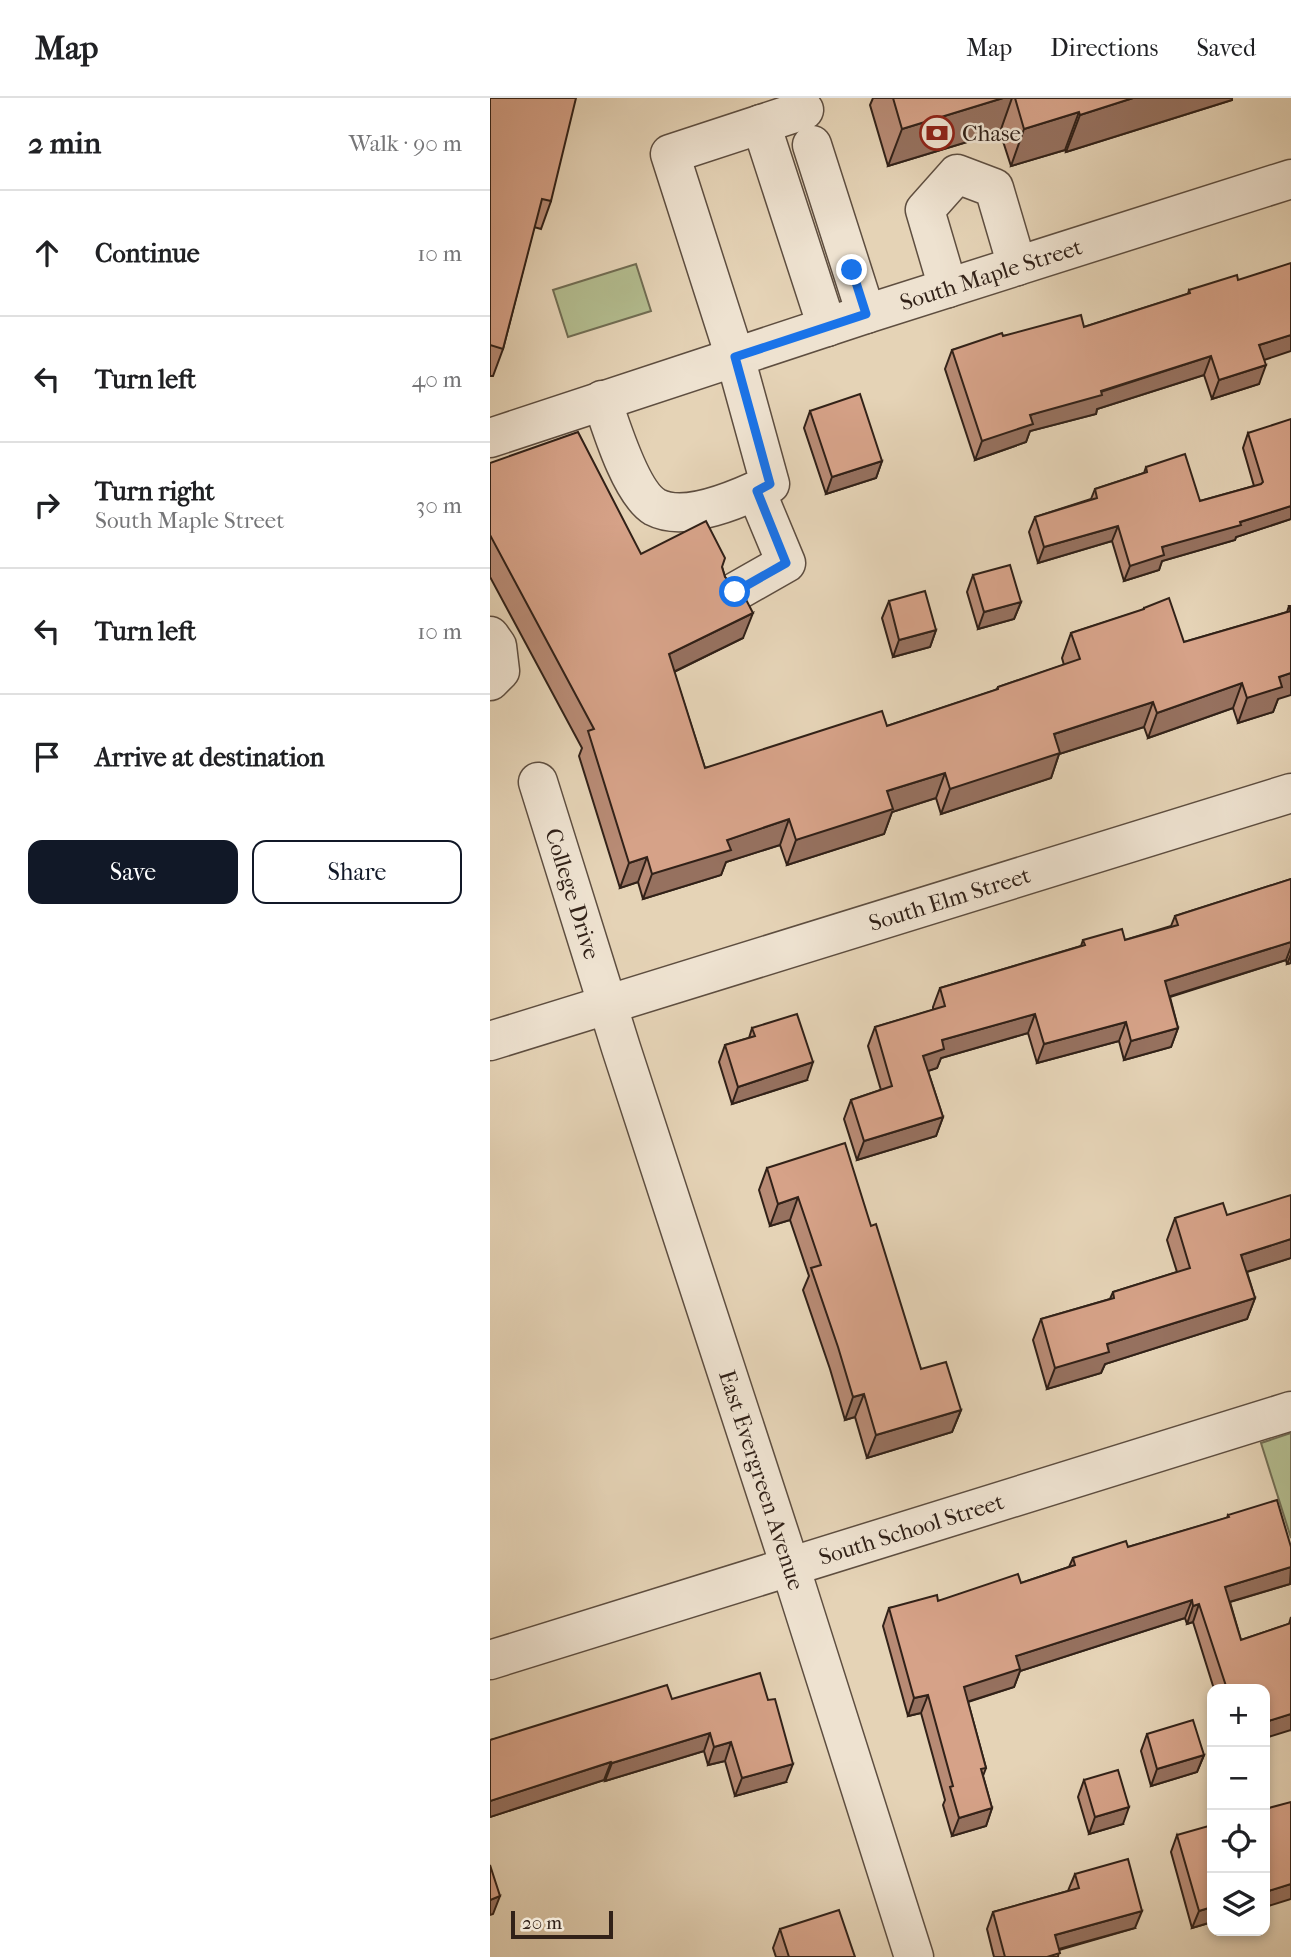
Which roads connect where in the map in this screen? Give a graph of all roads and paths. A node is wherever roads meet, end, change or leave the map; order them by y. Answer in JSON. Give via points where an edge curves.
{"nodes":[{"id":1,"x":761,"y":124,"type":"junction"},
{"id":2,"x":1291,"y":179,"type":"edge"},
{"id":3,"x":1017,"y":266,"type":"junction"},
{"id":4,"x":948,"y":288,"type":"junction"},
{"id":5,"x":866,"y":314,"type":"junction"},
{"id":6,"x":827,"y":327,"type":"junction"},
{"id":7,"x":735,"y":357,"type":"junction"},
{"id":8,"x":602,"y":400,"type":"junction"},
{"id":9,"x":490,"y":438,"type":"edge"},
{"id":10,"x":757,"y":491,"type":"junction"},
{"id":11,"x":735,"y":592,"type":"edge"},
{"id":12,"x":490,"y":636,"type":"edge"},
{"id":13,"x":490,"y":681,"type":"edge"},
{"id":14,"x":538,"y":782,"type":"dead end"},
{"id":15,"x":1291,"y":793,"type":"edge"},
{"id":16,"x":607,"y":1004,"type":"junction"},
{"id":17,"x":490,"y":1041,"type":"edge"},
{"id":18,"x":1291,"y":1411,"type":"edge"},
{"id":19,"x":790,"y":1566,"type":"junction"},
{"id":20,"x":490,"y":1660,"type":"edge"},
{"id":21,"x":914,"y":1957,"type":"edge"}],
"edges":[{"from":1,"to":5,"type":"street","via":[[808,127]]},
{"from":1,"to":6,"type":"street"},
{"from":1,"to":7,"type":"street","via":[[670,153]]},
{"from":2,"to":3,"type":"street","name":"South Maple Street"},
{"from":3,"to":4,"type":"street","name":"South Maple Street"},
{"from":3,"to":4,"type":"street","via":[[994,188],[953,160],[925,210]]},
{"from":4,"to":5,"type":"street","name":"South Maple Street"},
{"from":5,"to":6,"type":"street","name":"South Maple Street"},
{"from":6,"to":7,"type":"street","name":"South Maple Street"},
{"from":7,"to":8,"type":"street","name":"South Maple Street"},
{"from":7,"to":10,"type":"street","via":[[770,484]]},
{"from":8,"to":9,"type":"street","name":"South Maple Street"},
{"from":8,"to":10,"type":"street","via":[[637,486],[654,506],[676,513],[695,512]]},
{"from":10,"to":11,"type":"street","via":[[786,563]]},
{"from":12,"to":13,"type":"street","via":[[497,646],[500,671]]},
{"from":14,"to":16,"type":"street","name":"College Drive"},
{"from":15,"to":16,"type":"street","name":"South Elm Street"},
{"from":16,"to":17,"type":"street","name":"South Elm Street"},
{"from":16,"to":19,"type":"street","name":"East Evergreen Avenue"},
{"from":18,"to":19,"type":"street","name":"South School Street"},
{"from":19,"to":20,"type":"street","name":"South School Street"},
{"from":19,"to":21,"type":"street","name":"East Evergreen Avenue"}]}
